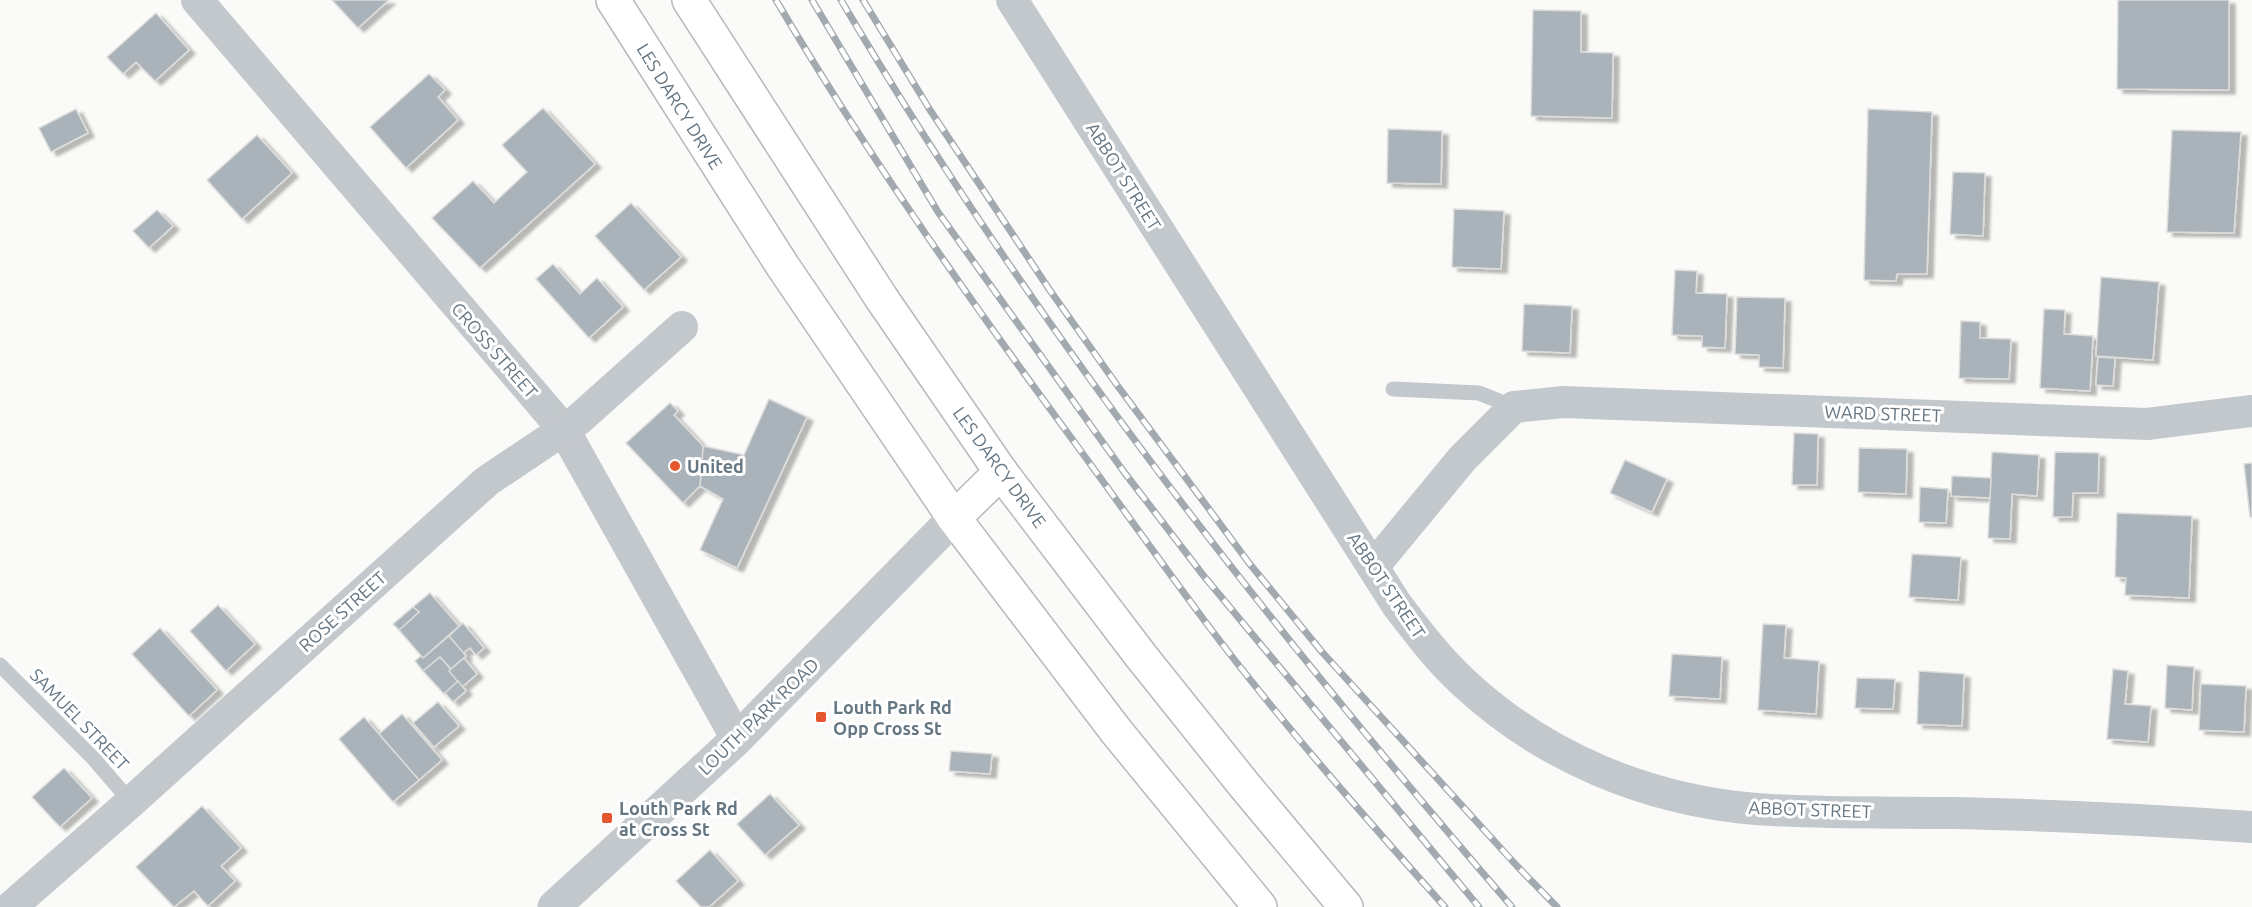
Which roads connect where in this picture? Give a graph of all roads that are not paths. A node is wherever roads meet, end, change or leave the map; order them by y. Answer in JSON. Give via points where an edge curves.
{"nodes":[{"id":1,"x":197,"y":0,"type":"edge"},
{"id":2,"x":613,"y":0,"type":"edge"},
{"id":3,"x":689,"y":0,"type":"edge"},
{"id":4,"x":1012,"y":0,"type":"edge"},
{"id":5,"x":682,"y":327,"type":"dead end"},
{"id":6,"x":1393,"y":390,"type":"dead end"},
{"id":7,"x":1514,"y":407,"type":"junction"},
{"id":8,"x":2252,"y":411,"type":"edge"},
{"id":9,"x":564,"y":430,"type":"junction"},
{"id":10,"x":1001,"y":472,"type":"junction"},
{"id":11,"x":954,"y":518,"type":"junction"},
{"id":12,"x":1372,"y":567,"type":"junction"},
{"id":13,"x":0,"y":666,"type":"edge"},
{"id":14,"x":737,"y":739,"type":"junction"},
{"id":15,"x":131,"y":801,"type":"junction"},
{"id":16,"x":2252,"y":827,"type":"edge"},
{"id":17,"x":11,"y":907,"type":"edge"},
{"id":18,"x":554,"y":907,"type":"edge"},
{"id":19,"x":1260,"y":907,"type":"edge"},
{"id":20,"x":1346,"y":907,"type":"edge"}],
"edges":[{"from":1,"to":9,"type":"street","name":"CROSS STREET"},
{"from":2,"to":11,"type":"highway","name":"LES DARCY DRIVE","via":[[782,265]]},
{"from":3,"to":10,"type":"highway","name":"LES DARCY DRIVE","via":[[882,299]]},
{"from":4,"to":12,"type":"street","name":"ABBOT STREET"},
{"from":5,"to":9,"type":"street","name":"ROSE STREET"},
{"from":6,"to":7,"type":"lane","name":"WARD STREET","via":[[1479,393]]},
{"from":7,"to":8,"type":"street","name":"WARD STREET","via":[[1564,402],[2147,423]]},
{"from":7,"to":12,"type":"street","via":[[1462,459]]},
{"from":9,"to":14,"type":"street","name":"CROSS STREET"},
{"from":9,"to":15,"type":"street","name":"ROSE STREET","via":[[487,481]]},
{"from":10,"to":11,"type":"highway"},
{"from":10,"to":20,"type":"highway","name":"LES DARCY DRIVE","via":[[1149,665]]},
{"from":11,"to":14,"type":"street","name":"LOUTH PARK ROAD"},
{"from":11,"to":19,"type":"highway","name":"LES DARCY DRIVE","via":[[1116,730]]},
{"from":12,"to":16,"type":"street","name":"ABBOT STREET","via":[[1428,645],[1500,714],[1547,746],[1649,790],[1754,809],[2064,815]]},
{"from":13,"to":15,"type":"lane","name":"SAMUEL STREET"},
{"from":14,"to":18,"type":"street","name":"LOUTH PARK ROAD"},
{"from":15,"to":17,"type":"street","name":"ROSE STREET"}]}
